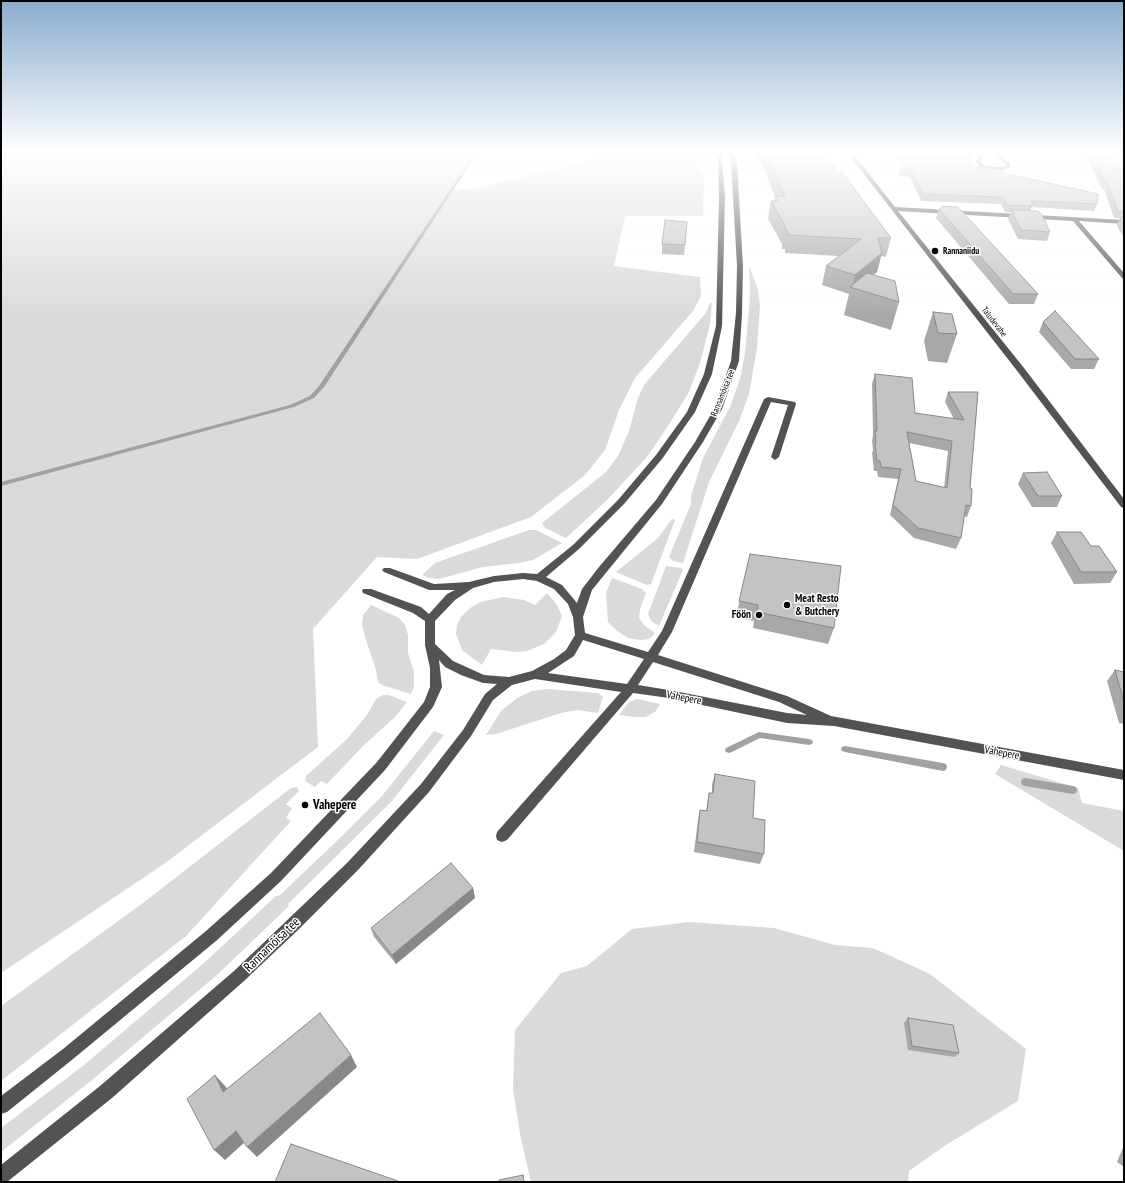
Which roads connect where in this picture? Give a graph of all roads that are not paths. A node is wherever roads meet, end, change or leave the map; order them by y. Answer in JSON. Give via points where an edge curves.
{"nodes":[{"id":1,"x":722,"y":206,"type":"edge"},
{"id":2,"x":737,"y":206,"type":"edge"},
{"id":3,"x":892,"y":206,"type":"edge"},
{"id":4,"x":894,"y":209,"type":"junction"},
{"id":5,"x":1074,"y":219,"type":"junction"},
{"id":6,"x":1124,"y":222,"type":"edge"},
{"id":7,"x":1124,"y":277,"type":"edge"},
{"id":8,"x":775,"y":456,"type":"dead end"},
{"id":9,"x":1124,"y":505,"type":"edge"},
{"id":10,"x":386,"y":570,"type":"dead end"},
{"id":11,"x":539,"y":578,"type":"junction"},
{"id":12,"x":470,"y":585,"type":"junction"},
{"id":13,"x":368,"y":591,"type":"dead end"},
{"id":14,"x":578,"y":617,"type":"junction"},
{"id":15,"x":430,"y":620,"type":"junction"},
{"id":16,"x":580,"y":635,"type":"junction"},
{"id":17,"x":430,"y":645,"type":"junction"},
{"id":18,"x":651,"y":657,"type":"junction"},
{"id":19,"x":535,"y":675,"type":"junction"},
{"id":20,"x":508,"y":681,"type":"junction"},
{"id":21,"x":630,"y":689,"type":"junction"},
{"id":22,"x":834,"y":721,"type":"junction"},
{"id":23,"x":1124,"y":775,"type":"edge"},
{"id":24,"x":502,"y":836,"type":"dead end"},
{"id":25,"x":1,"y":1106,"type":"edge"},
{"id":26,"x":1,"y":1176,"type":"edge"}],
"edges":[{"from":1,"to":11,"type":"street","name":"Rannamõisa tee","via":[[720,326],[708,374],[691,412],[659,457],[621,502],[576,547]]},
{"from":2,"to":14,"type":"street","name":"Rannamõisa tee","via":[[740,314],[735,361],[718,409],[659,502],[587,589]]},
{"from":3,"to":4,"type":"street","name":"Taludevahe"},
{"from":4,"to":5,"type":"street"},
{"from":4,"to":9,"type":"street","name":"Taludevahe"},
{"from":5,"to":6,"type":"street"},
{"from":5,"to":7,"type":"street"},
{"from":8,"to":18,"type":"street","via":[[792,404],[768,399],[667,632]]},
{"from":10,"to":12,"type":"street","via":[[433,588]]},
{"from":11,"to":12,"type":"street","via":[[502,578]]},
{"from":11,"to":14,"type":"street","via":[[558,587],[572,602]]},
{"from":12,"to":15,"type":"street","via":[[451,597]]},
{"from":13,"to":15,"type":"street","via":[[417,610]]},
{"from":14,"to":16,"type":"street"},
{"from":15,"to":17,"type":"street"},
{"from":16,"to":18,"type":"street","name":"Vahepere"},
{"from":16,"to":19,"type":"street","via":[[570,653]]},
{"from":17,"to":20,"type":"street","via":[[449,664],[465,672],[483,679]]},
{"from":17,"to":25,"type":"street","via":[[436,687],[429,704],[381,766],[328,824],[276,877],[211,936]]},
{"from":18,"to":21,"type":"street"},
{"from":18,"to":22,"type":"street","name":"Vahepere","via":[[783,699]]},
{"from":19,"to":20,"type":"street"},
{"from":19,"to":21,"type":"street","name":"Vahepere"},
{"from":20,"to":26,"type":"street","name":"Rannamõisa tee","via":[[489,697],[467,733],[425,788],[353,866],[292,926],[239,976],[106,1092]]},
{"from":21,"to":22,"type":"street","name":"Vahepere","via":[[669,694],[787,718]]},
{"from":21,"to":24,"type":"street"},
{"from":22,"to":23,"type":"street","name":"Vahepere"}]}
